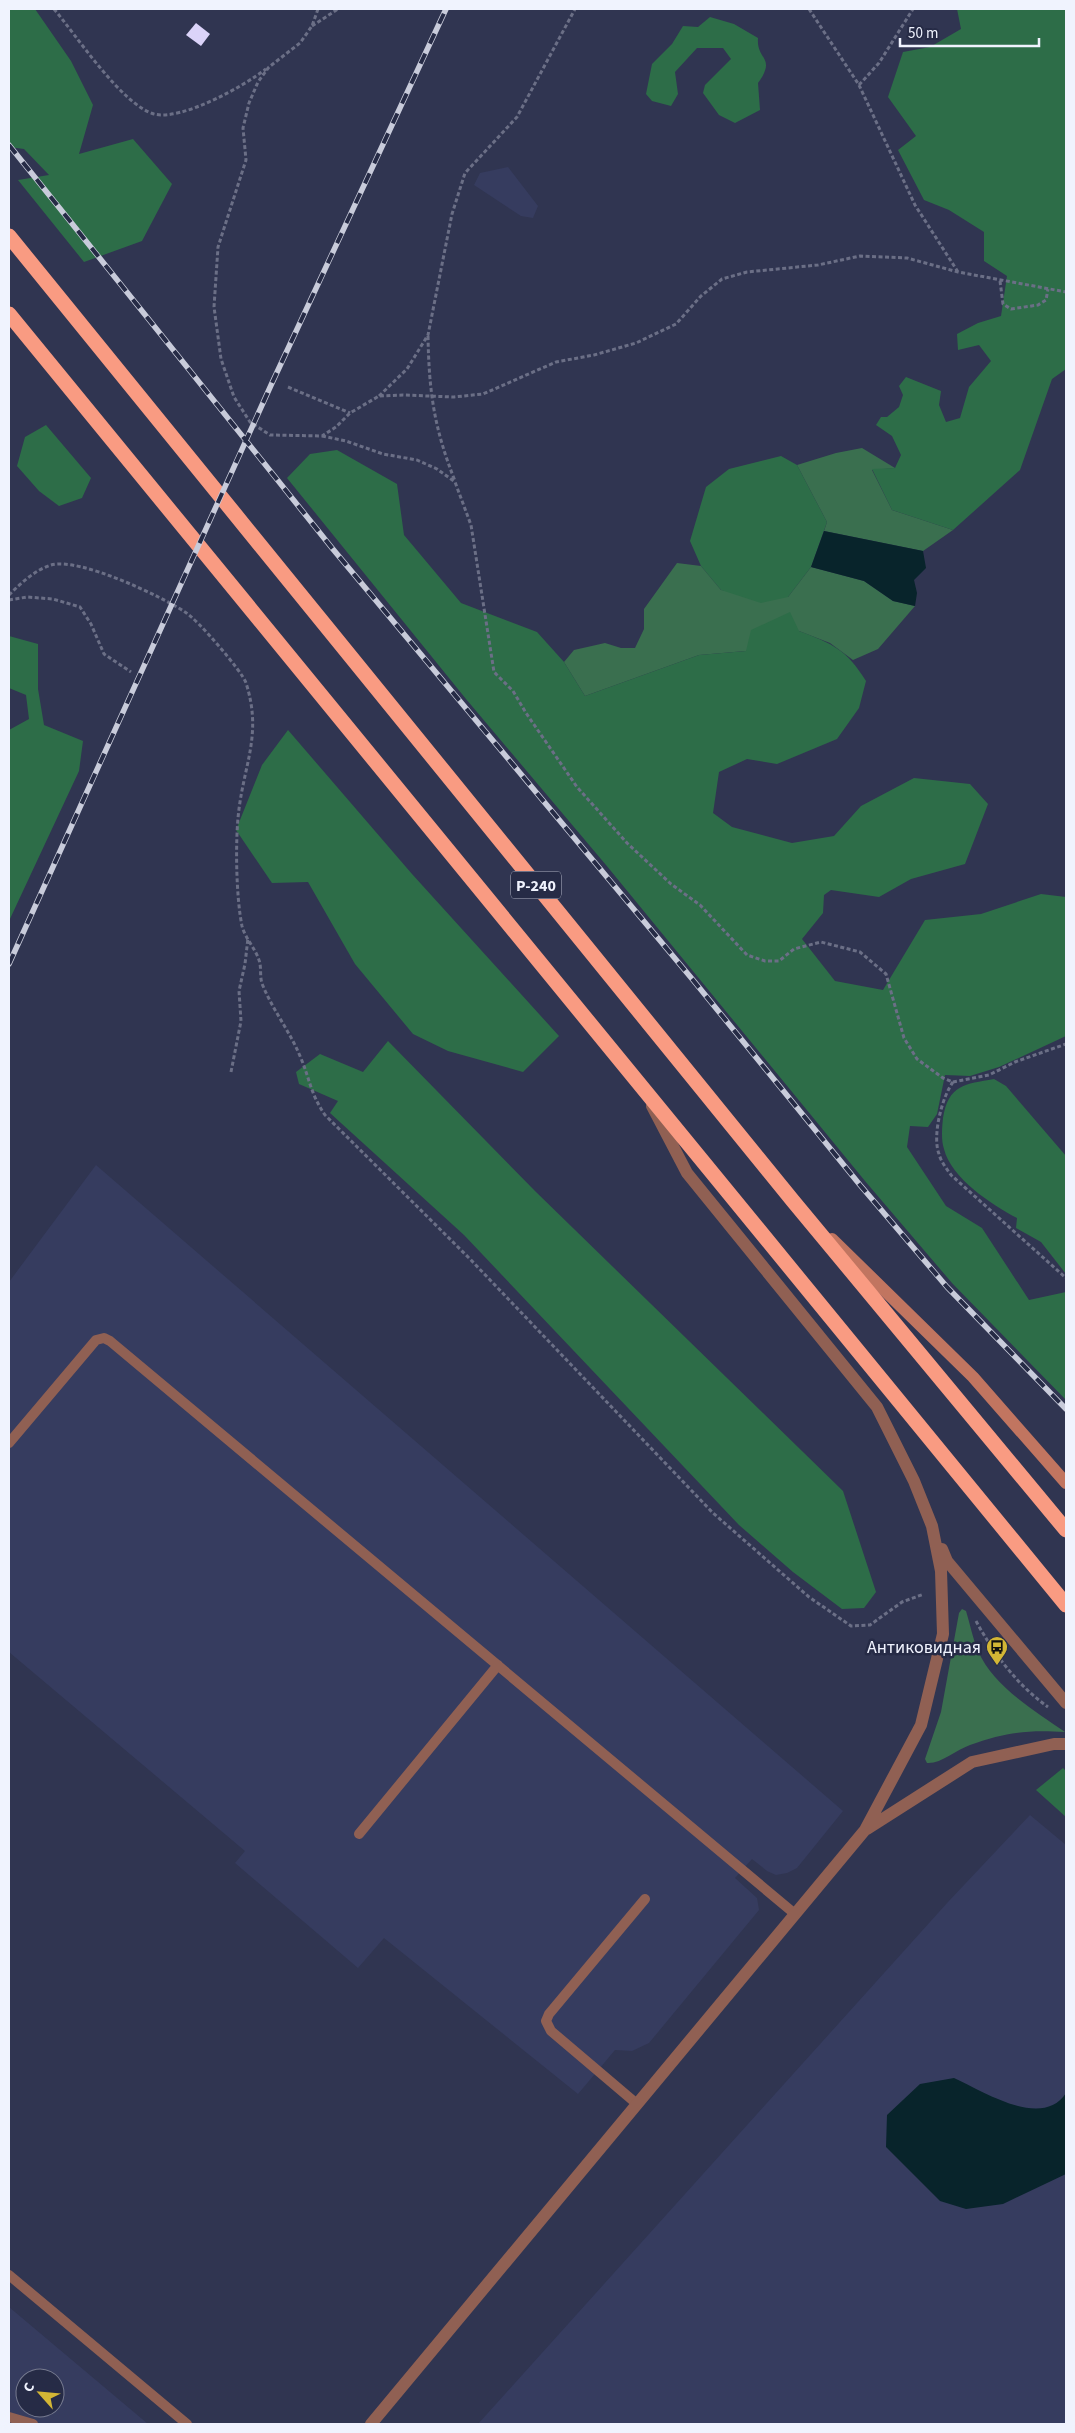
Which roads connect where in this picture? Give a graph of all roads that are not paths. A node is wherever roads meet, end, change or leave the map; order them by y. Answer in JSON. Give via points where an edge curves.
{"nodes":[{"id":1,"x":9,"y":236,"type":"edge"},
{"id":2,"x":9,"y":314,"type":"edge"},
{"id":3,"x":647,"y":1095,"type":"junction"},
{"id":4,"x":793,"y":1201,"type":"junction"},
{"id":5,"x":9,"y":1443,"type":"edge"},
{"id":6,"x":1066,"y":1483,"type":"edge"},
{"id":7,"x":932,"y":1526,"type":"junction"},
{"id":8,"x":1066,"y":1530,"type":"edge"},
{"id":9,"x":1066,"y":1605,"type":"edge"},
{"id":10,"x":498,"y":1665,"type":"junction"},
{"id":11,"x":1066,"y":1703,"type":"edge"},
{"id":12,"x":1066,"y":1744,"type":"edge"},
{"id":13,"x":865,"y":1830,"type":"junction"},
{"id":14,"x":359,"y":1834,"type":"dead end"},
{"id":15,"x":645,"y":1899,"type":"dead end"},
{"id":16,"x":795,"y":1914,"type":"junction"},
{"id":17,"x":637,"y":2104,"type":"junction"},
{"id":18,"x":9,"y":2275,"type":"edge"},
{"id":19,"x":9,"y":2416,"type":"edge"},
{"id":20,"x":32,"y":2424,"type":"edge"},
{"id":21,"x":187,"y":2424,"type":"edge"},
{"id":22,"x":371,"y":2424,"type":"edge"}],
"edges":[{"from":1,"to":4,"type":"highway","number":"Р-240"},
{"from":2,"to":3,"type":"highway","number":"Р-240"},
{"from":3,"to":7,"type":"street","via":[[687,1174],[877,1407],[914,1481]]},
{"from":3,"to":9,"type":"highway","number":"Р-240"},
{"from":4,"to":6,"type":"street","via":[[973,1377]]},
{"from":4,"to":8,"type":"highway","number":"Р-240"},
{"from":5,"to":10,"type":"lane","via":[[96,1340],[104,1338]]},
{"from":7,"to":11,"type":"street","via":[[947,1561]]},
{"from":7,"to":13,"type":"street","via":[[942,1571],[943,1634],[921,1725]]},
{"from":10,"to":14,"type":"lane"},
{"from":10,"to":16,"type":"lane"},
{"from":12,"to":13,"type":"street","via":[[972,1762]]},
{"from":13,"to":16,"type":"street"},
{"from":15,"to":17,"type":"lane","via":[[546,2021],[551,2031]]},
{"from":16,"to":17,"type":"street"},
{"from":17,"to":22,"type":"street"},
{"from":18,"to":21,"type":"lane"},
{"from":19,"to":20,"type":"lane"}]}
